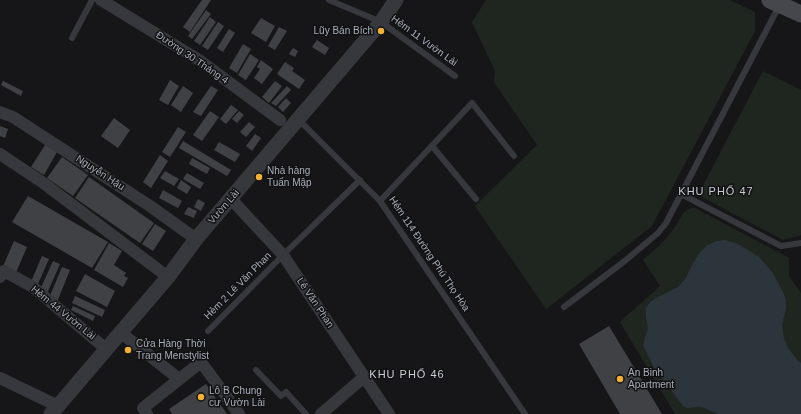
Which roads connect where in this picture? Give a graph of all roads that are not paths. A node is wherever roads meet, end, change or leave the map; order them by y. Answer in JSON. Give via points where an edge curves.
{"nodes":[{"id":1,"x":92,"y":0,"type":"edge"},
{"id":2,"x":101,"y":0,"type":"edge"},
{"id":3,"x":329,"y":0,"type":"edge"},
{"id":4,"x":396,"y":0,"type":"edge"},
{"id":5,"x":775,"y":2,"type":"edge"},
{"id":6,"x":801,"y":14,"type":"edge"},
{"id":7,"x":381,"y":22,"type":"junction"},
{"id":8,"x":72,"y":38,"type":"dead end"},
{"id":9,"x":455,"y":76,"type":"dead end"},
{"id":10,"x":0,"y":112,"type":"edge"},
{"id":11,"x":280,"y":120,"type":"dead end"},
{"id":12,"x":299,"y":120,"type":"junction"},
{"id":13,"x":432,"y":146,"type":"junction"},
{"id":14,"x":0,"y":154,"type":"edge"},
{"id":15,"x":514,"y":156,"type":"dead end"},
{"id":16,"x":360,"y":180,"type":"junction"},
{"id":17,"x":681,"y":194,"type":"junction"},
{"id":18,"x":231,"y":199,"type":"junction"},
{"id":19,"x":476,"y":199,"type":"dead end"},
{"id":20,"x":380,"y":201,"type":"junction"},
{"id":21,"x":196,"y":239,"type":"junction"},
{"id":22,"x":801,"y":243,"type":"edge"},
{"id":23,"x":283,"y":255,"type":"junction"},
{"id":24,"x":0,"y":277,"type":"edge"},
{"id":25,"x":168,"y":277,"type":"junction"},
{"id":26,"x":564,"y":307,"type":"dead end"},
{"id":27,"x":208,"y":331,"type":"dead end"},
{"id":28,"x":120,"y":332,"type":"junction"},
{"id":29,"x":106,"y":349,"type":"junction"},
{"id":30,"x":256,"y":370,"type":"dead end"},
{"id":31,"x":364,"y":377,"type":"junction"},
{"id":32,"x":0,"y":378,"type":"edge"},
{"id":33,"x":179,"y":379,"type":"junction"},
{"id":34,"x":54,"y":410,"type":"edge"},
{"id":35,"x":147,"y":414,"type":"edge"},
{"id":36,"x":239,"y":414,"type":"edge"},
{"id":37,"x":306,"y":414,"type":"edge"},
{"id":38,"x":321,"y":414,"type":"edge"},
{"id":39,"x":389,"y":414,"type":"edge"},
{"id":40,"x":525,"y":414,"type":"edge"}],
"edges":[{"from":1,"to":8,"type":"lane"},
{"from":2,"to":11,"type":"street","name":"Đường 30 Tháng 4","via":[[199,60]]},
{"from":3,"to":7,"type":"lane","name":"Hẻm 11 Vườn Lài"},
{"from":4,"to":7,"type":"street","name":"Vườn Lài"},
{"from":5,"to":6,"type":"main road"},
{"from":5,"to":17,"type":"lane"},
{"from":7,"to":9,"type":"lane","name":"Hẻm 11 Vườn Lài"},
{"from":7,"to":12,"type":"street","name":"Vườn Lài"},
{"from":10,"to":21,"type":"street","name":"Nguyễn Hậu","via":[[20,121]]},
{"from":12,"to":16,"type":"lane","name":"Hẻm 114 Đường Phú Thọ Hòa"},
{"from":12,"to":18,"type":"street","name":"Vườn Lài"},
{"from":13,"to":15,"type":"lane","via":[[472,103]]},
{"from":13,"to":19,"type":"lane"},
{"from":13,"to":20,"type":"lane"},
{"from":14,"to":25,"type":"street","via":[[42,182]]},
{"from":16,"to":20,"type":"lane","name":"Hẻm 114 Đường Phú Thọ Hòa"},
{"from":16,"to":23,"type":"lane","name":"Hẻm 2 Lê Văn Phan"},
{"from":17,"to":22,"type":"lane","via":[[781,246]]},
{"from":17,"to":26,"type":"lane","via":[[658,233]]},
{"from":18,"to":21,"type":"street","name":"Vườn Lài"},
{"from":18,"to":23,"type":"street","name":"Lê Văn Phan"},
{"from":20,"to":40,"type":"lane","name":"Hẻm 114 Đường Phú Thọ Hòa"},
{"from":21,"to":25,"type":"street","name":"Vườn Lài"},
{"from":23,"to":27,"type":"lane","name":"Hẻm 2 Lê Văn Phan"},
{"from":23,"to":31,"type":"street","name":"Lê Văn Phan"},
{"from":24,"to":29,"type":"street","name":"Hẻm 44 Vườn Lài","via":[[4,271],[32,287]]},
{"from":25,"to":28,"type":"street","name":"Vườn Lài"},
{"from":28,"to":29,"type":"street","name":"Vườn Lài"},
{"from":28,"to":33,"type":"street"},
{"from":29,"to":34,"type":"street","name":"Vườn Lài"},
{"from":30,"to":37,"type":"lane","via":[[281,396],[286,392]]},
{"from":31,"to":38,"type":"street"},
{"from":31,"to":39,"type":"street","name":"Lê Văn Phan"},
{"from":32,"to":34,"type":"street"},
{"from":33,"to":35,"type":"street","via":[[143,408]]},
{"from":33,"to":36,"type":"street","via":[[201,362]]}]}
